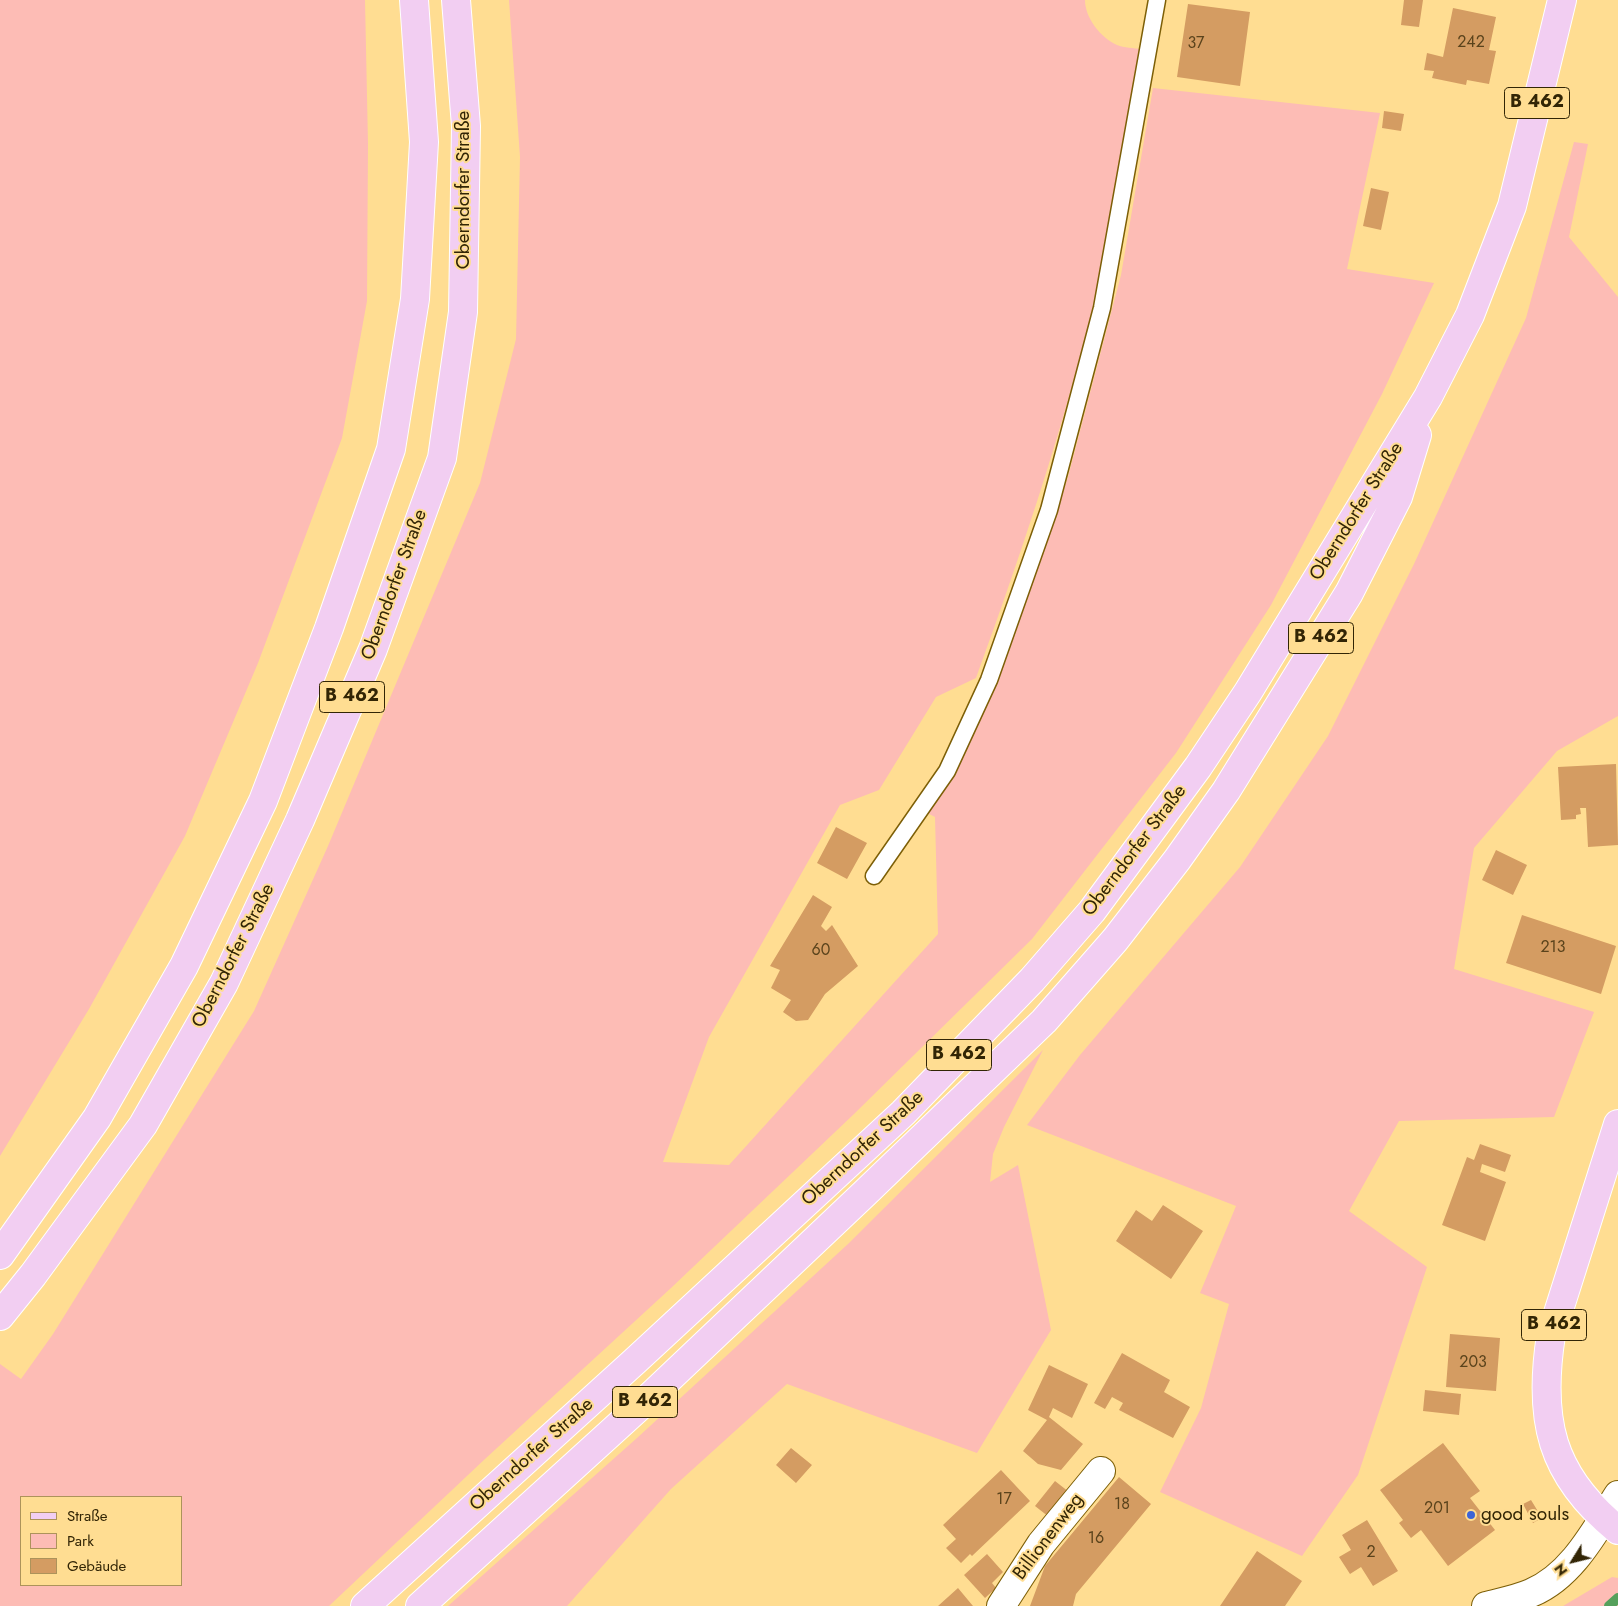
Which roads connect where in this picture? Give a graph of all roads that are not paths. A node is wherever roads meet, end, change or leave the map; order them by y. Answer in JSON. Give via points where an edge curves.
{"nodes":[{"id":1,"x":414,"y":0,"type":"edge"},
{"id":2,"x":456,"y":0,"type":"edge"},
{"id":3,"x":1157,"y":0,"type":"edge"},
{"id":4,"x":1562,"y":0,"type":"edge"},
{"id":5,"x":1428,"y":397,"type":"junction"},
{"id":6,"x":874,"y":876,"type":"dead end"},
{"id":7,"x":1618,"y":1124,"type":"edge"},
{"id":8,"x":0,"y":1255,"type":"edge"},
{"id":9,"x":0,"y":1316,"type":"edge"},
{"id":10,"x":1101,"y":1471,"type":"dead end"},
{"id":11,"x":1618,"y":1495,"type":"edge"},
{"id":12,"x":1611,"y":1524,"type":"edge"},
{"id":13,"x":366,"y":1606,"type":"edge"},
{"id":14,"x":420,"y":1606,"type":"edge"},
{"id":15,"x":1001,"y":1606,"type":"edge"},
{"id":16,"x":1486,"y":1606,"type":"edge"}],
"edges":[{"from":1,"to":8,"type":"main road","number":"B 462","via":[[423,152],[415,300],[391,449],[329,628],[263,800],[184,966],[97,1118]]},
{"from":2,"to":9,"type":"main road","name":"Oberndorfer Straße","number":"B 462","via":[[466,126],[463,312],[442,458],[373,649],[300,820],[224,983],[143,1125]]},
{"from":3,"to":6,"type":"lane","via":[[1102,308],[1050,510],[989,680],[947,771]]},
{"from":4,"to":5,"type":"main road","name":"Oberndorfer Straße","number":"B 462","via":[[1512,206],[1470,315]]},
{"from":5,"to":13,"type":"main road","name":"Oberndorfer Straße","number":"B 462","via":[[1203,760],[1092,911],[1032,980],[903,1113]]},
{"from":5,"to":14,"type":"main road","name":"Oberndorfer Straße","number":"B 462","via":[[1398,497],[1349,593],[1226,791],[1115,940],[1044,1021],[865,1193],[639,1407]]},
{"from":7,"to":12,"type":"main road","number":"B 462","via":[[1551,1335],[1545,1371],[1547,1411],[1554,1446],[1573,1483]]},
{"from":10,"to":15,"type":"street","name":"Billionenweg","via":[[1041,1544]]},
{"from":11,"to":12,"type":"street"},
{"from":12,"to":16,"type":"street","via":[[1555,1578],[1532,1592]]}]}
